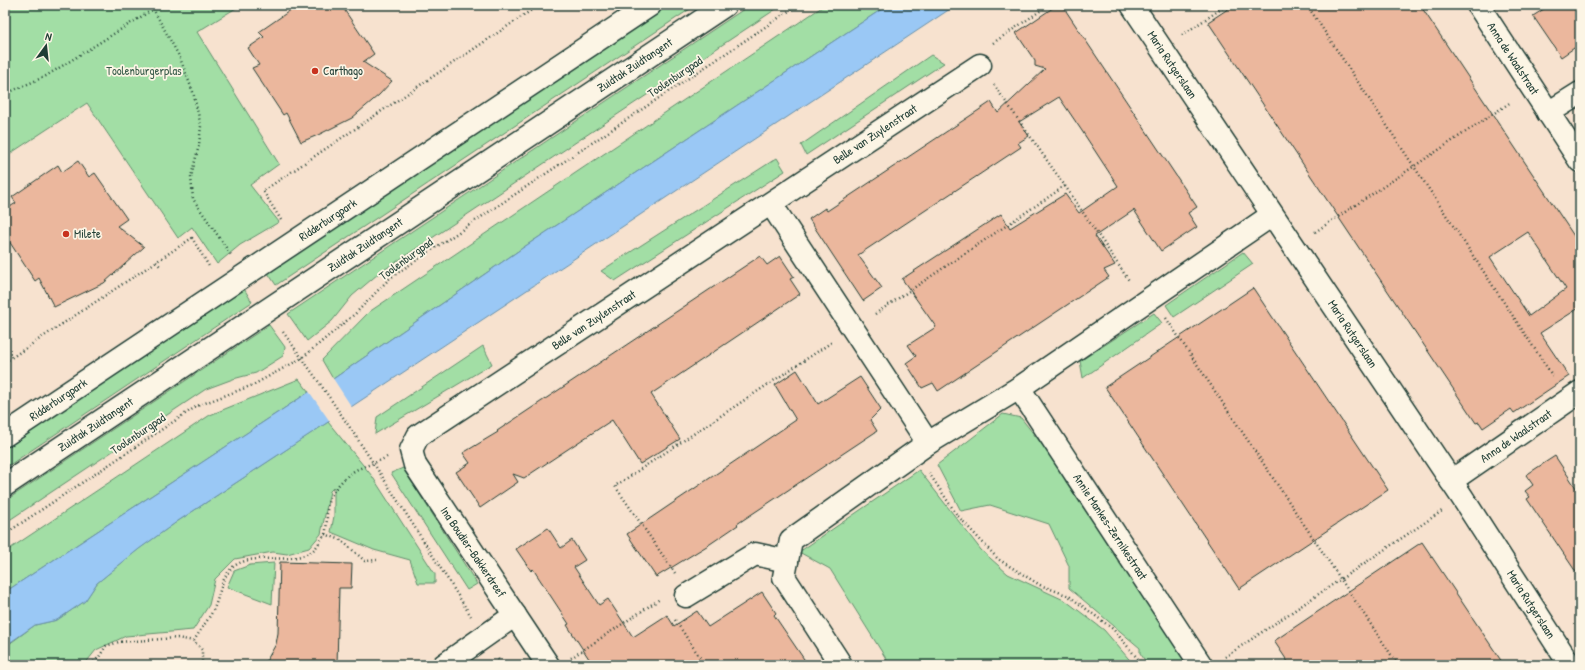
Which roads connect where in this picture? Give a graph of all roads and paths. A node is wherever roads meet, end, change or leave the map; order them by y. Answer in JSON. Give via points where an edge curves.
{"nodes":[{"id":1,"x":151,"y":5,"type":"edge"},
{"id":2,"x":160,"y":5,"type":"edge"},
{"id":3,"x":539,"y":5,"type":"edge"},
{"id":4,"x":650,"y":5,"type":"edge"},
{"id":5,"x":725,"y":5,"type":"edge"},
{"id":6,"x":798,"y":5,"type":"edge"},
{"id":7,"x":1049,"y":5,"type":"edge"},
{"id":8,"x":1132,"y":5,"type":"edge"},
{"id":9,"x":1227,"y":5,"type":"edge"},
{"id":10,"x":1307,"y":5,"type":"edge"},
{"id":11,"x":1478,"y":5,"type":"edge"},
{"id":12,"x":154,"y":9,"type":"junction"},
{"id":13,"x":1161,"y":49,"type":"junction"},
{"id":14,"x":980,"y":65,"type":"junction"},
{"id":15,"x":1532,"y":88,"type":"junction"},
{"id":16,"x":1580,"y":93,"type":"edge"},
{"id":17,"x":5,"y":94,"type":"edge"},
{"id":18,"x":1548,"y":113,"type":"junction"},
{"id":19,"x":1580,"y":161,"type":"edge"},
{"id":20,"x":1414,"y":167,"type":"junction"},
{"id":21,"x":1065,"y":186,"type":"junction"},
{"id":22,"x":771,"y":204,"type":"junction"},
{"id":23,"x":1272,"y":215,"type":"junction"},
{"id":24,"x":294,"y":242,"type":"junction"},
{"id":25,"x":1293,"y":246,"type":"junction"},
{"id":26,"x":227,"y":261,"type":"dead end"},
{"id":27,"x":156,"y":262,"type":"junction"},
{"id":28,"x":160,"y":266,"type":"dead end"},
{"id":29,"x":212,"y":271,"type":"dead end"},
{"id":30,"x":1148,"y":299,"type":"junction"},
{"id":31,"x":267,"y":310,"type":"junction"},
{"id":32,"x":68,"y":320,"type":"junction"},
{"id":33,"x":70,"y":324,"type":"dead end"},
{"id":34,"x":853,"y":329,"type":"junction"},
{"id":35,"x":302,"y":358,"type":"junction"},
{"id":36,"x":5,"y":362,"type":"edge"},
{"id":37,"x":1019,"y":388,"type":"junction"},
{"id":38,"x":1574,"y":396,"type":"edge"},
{"id":39,"x":5,"y":435,"type":"edge"},
{"id":40,"x":418,"y":436,"type":"joint"},
{"id":41,"x":921,"y":448,"type":"junction"},
{"id":42,"x":374,"y":464,"type":"junction"},
{"id":43,"x":5,"y":485,"type":"edge"},
{"id":44,"x":1457,"y":489,"type":"junction"},
{"id":45,"x":5,"y":534,"type":"edge"},
{"id":46,"x":325,"y":534,"type":"junction"},
{"id":47,"x":377,"y":560,"type":"dead end"},
{"id":48,"x":787,"y":561,"type":"junction"},
{"id":49,"x":1341,"y":579,"type":"junction"},
{"id":50,"x":686,"y":596,"type":"joint"},
{"id":51,"x":665,"y":605,"type":"dead end"},
{"id":52,"x":515,"y":615,"type":"junction"},
{"id":53,"x":674,"y":618,"type":"dead end"},
{"id":54,"x":484,"y":637,"type":"junction"},
{"id":55,"x":194,"y":640,"type":"junction"},
{"id":56,"x":558,"y":663,"type":"edge"},
{"id":57,"x":1210,"y":663,"type":"edge"},
{"id":58,"x":448,"y":664,"type":"edge"},
{"id":59,"x":91,"y":665,"type":"edge"},
{"id":60,"x":202,"y":665,"type":"edge"},
{"id":61,"x":503,"y":665,"type":"edge"},
{"id":62,"x":705,"y":665,"type":"edge"},
{"id":63,"x":841,"y":665,"type":"edge"},
{"id":64,"x":1143,"y":665,"type":"edge"},
{"id":65,"x":1398,"y":665,"type":"edge"},
{"id":66,"x":1570,"y":665,"type":"edge"}],
"edges":[{"from":1,"to":12,"type":"path"},
{"from":2,"to":12,"type":"path"},
{"from":3,"to":24,"type":"path","via":[[263,191]]},
{"from":4,"to":24,"type":"street","name":"Ridderburgpark"},
{"from":5,"to":31,"type":"street","name":"Zuidtak Zuidtangent"},
{"from":6,"to":35,"type":"path","name":"Toolenburgpad","via":[[390,278],[356,314]]},
{"from":7,"to":14,"type":"path","via":[[974,56]]},
{"from":8,"to":13,"type":"street","name":"Maria Rutgerslaan"},
{"from":9,"to":13,"type":"path"},
{"from":10,"to":20,"type":"path"},
{"from":11,"to":15,"type":"street","name":"Anna de Waalstraat"},
{"from":12,"to":17,"type":"path","via":[[46,76]]},
{"from":12,"to":26,"type":"path","via":[[180,58],[193,92],[201,126],[191,177],[193,199],[232,257]]},
{"from":13,"to":23,"type":"street","name":"Maria Rutgerslaan"},
{"from":14,"to":21,"type":"path"},
{"from":14,"to":22,"type":"street","name":"Belle van Zuylenstraat"},
{"from":15,"to":18,"type":"street","name":"Anna de Waalstraat"},
{"from":15,"to":20,"type":"path"},
{"from":16,"to":18,"type":"street"},
{"from":18,"to":19,"type":"street","name":"Anna de Waalstraat"},
{"from":20,"to":25,"type":"path"},
{"from":20,"to":38,"type":"path"},
{"from":21,"to":30,"type":"path"},
{"from":21,"to":34,"type":"path"},
{"from":22,"to":34,"type":"street"},
{"from":22,"to":40,"type":"street","name":"Belle van Zuylenstraat"},
{"from":23,"to":25,"type":"street","name":"Maria Rutgerslaan"},
{"from":23,"to":30,"type":"street"},
{"from":24,"to":39,"type":"street","name":"Ridderburgpark"},
{"from":25,"to":44,"type":"street","name":"Maria Rutgerslaan"},
{"from":27,"to":28,"type":"path"},
{"from":27,"to":29,"type":"path","via":[[192,238]]},
{"from":27,"to":32,"type":"path"},
{"from":30,"to":37,"type":"street"},
{"from":30,"to":49,"type":"path"},
{"from":31,"to":35,"type":"path"},
{"from":31,"to":43,"type":"street","name":"Zuidtak Zuidtangent"},
{"from":32,"to":33,"type":"path"},
{"from":32,"to":36,"type":"path"},
{"from":34,"to":41,"type":"street"},
{"from":34,"to":50,"type":"path","via":[[616,486],[680,580]]},
{"from":35,"to":42,"type":"path"},
{"from":35,"to":45,"type":"path","name":"Toolenburgpad","via":[[253,385],[197,406]]},
{"from":37,"to":41,"type":"street"},
{"from":37,"to":57,"type":"street","name":"Annie Mankes-Zernikestraat"},
{"from":38,"to":44,"type":"street","name":"Anna de Waalstraat"},
{"from":40,"to":52,"type":"street","name":"Ina Boudier-Bakkerdreef","via":[[410,450],[415,465]]},
{"from":41,"to":48,"type":"street","via":[[791,540]]},
{"from":41,"to":64,"type":"path","via":[[957,515],[998,559],[1040,585],[1069,596],[1113,629]]},
{"from":42,"to":46,"type":"path","via":[[357,469],[331,493]]},
{"from":42,"to":54,"type":"path"},
{"from":44,"to":49,"type":"path"},
{"from":44,"to":66,"type":"street","name":"Maria Rutgerslaan"},
{"from":46,"to":47,"type":"path","via":[[341,540],[365,561]]},
{"from":46,"to":55,"type":"path","via":[[313,551],[294,558],[256,558],[238,564],[230,570],[221,585],[214,608]]},
{"from":48,"to":50,"type":"street","via":[[755,554]]},
{"from":48,"to":63,"type":"street","via":[[784,577]]},
{"from":49,"to":57,"type":"path"},
{"from":49,"to":65,"type":"path"},
{"from":51,"to":56,"type":"path","via":[[661,598]]},
{"from":52,"to":54,"type":"street"},
{"from":52,"to":56,"type":"street","name":"Ina Boudier-Bakkerdreef"},
{"from":53,"to":62,"type":"path"},
{"from":54,"to":58,"type":"street"},
{"from":54,"to":61,"type":"path"},
{"from":55,"to":59,"type":"path","via":[[177,638],[118,642],[106,646]]},
{"from":55,"to":60,"type":"path","via":[[202,650]]}]}
